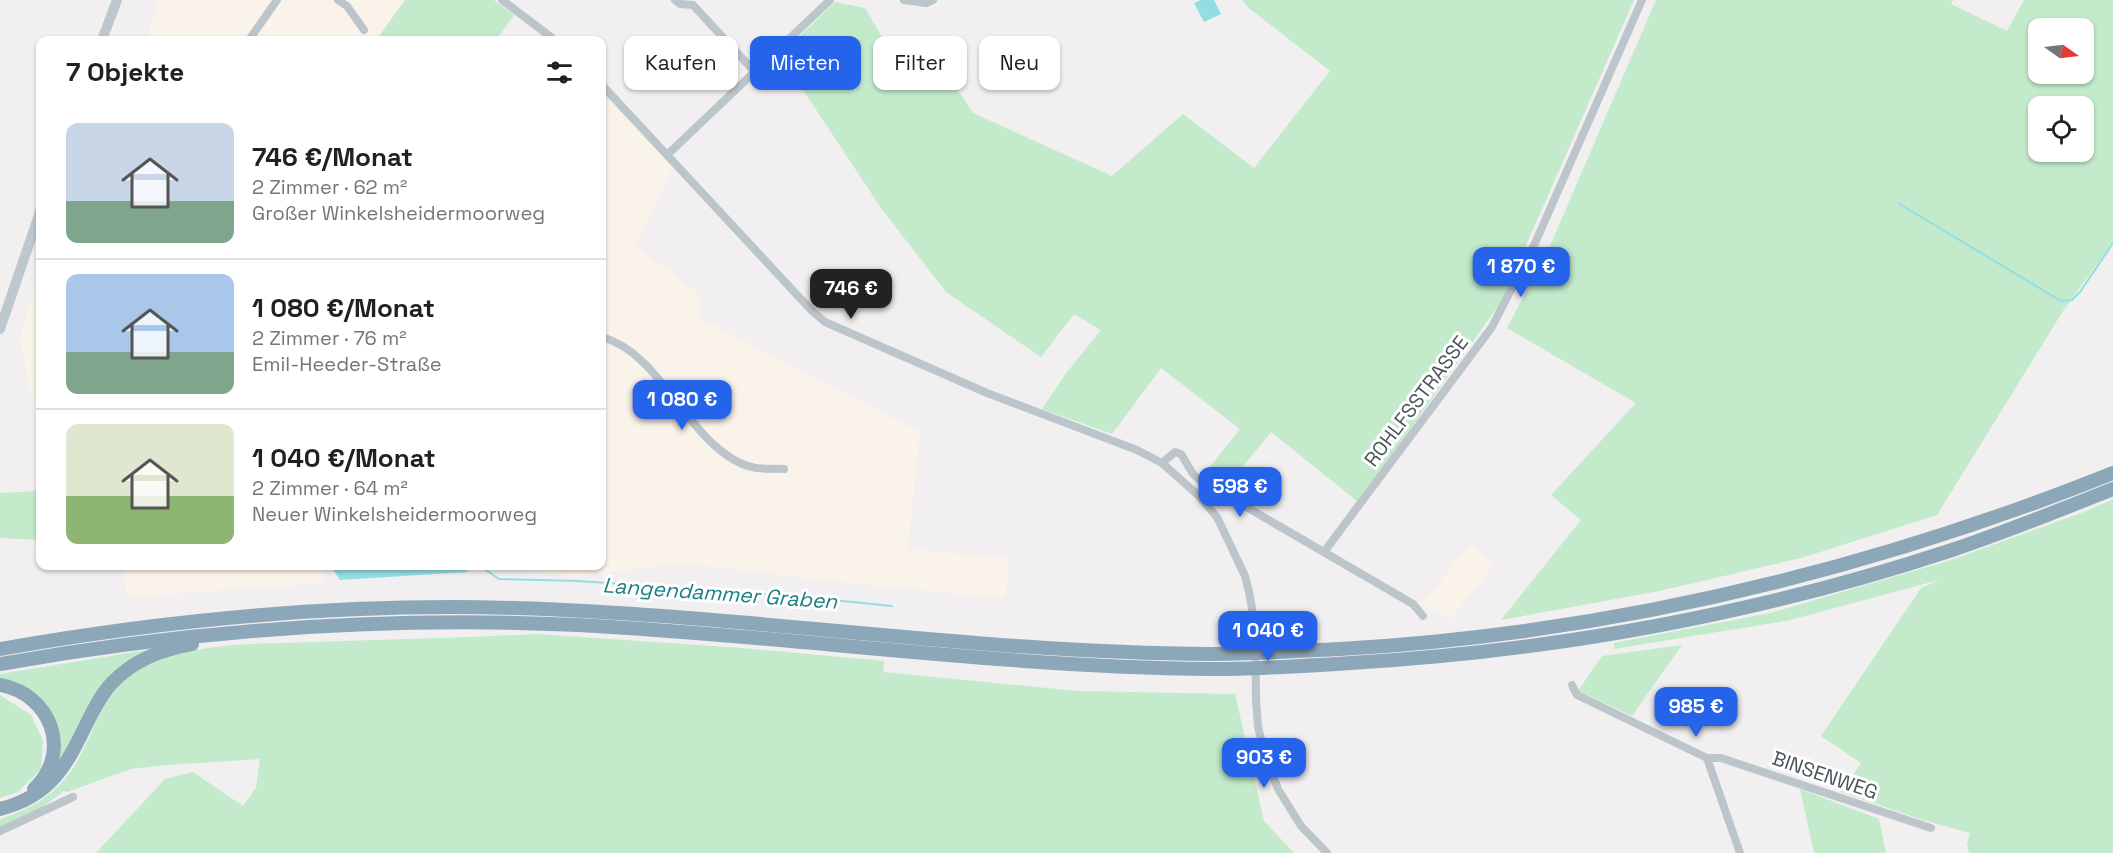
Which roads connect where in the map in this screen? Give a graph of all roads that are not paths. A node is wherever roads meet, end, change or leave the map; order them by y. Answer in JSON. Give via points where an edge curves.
{"nodes":[{"id":1,"x":117,"y":0,"type":"edge"},
{"id":2,"x":277,"y":0,"type":"edge"},
{"id":3,"x":338,"y":0,"type":"edge"},
{"id":4,"x":502,"y":0,"type":"edge"},
{"id":5,"x":675,"y":0,"type":"edge"},
{"id":6,"x":830,"y":0,"type":"edge"},
{"id":7,"x":904,"y":0,"type":"edge"},
{"id":8,"x":933,"y":0,"type":"edge"},
{"id":9,"x":1642,"y":0,"type":"edge"},
{"id":10,"x":694,"y":2,"type":"edge"},
{"id":11,"x":364,"y":30,"type":"dead end"},
{"id":12,"x":104,"y":36,"type":"edge"},
{"id":13,"x":252,"y":36,"type":"edge"},
{"id":14,"x":550,"y":36,"type":"edge"},
{"id":15,"x":791,"y":36,"type":"edge"},
{"id":16,"x":750,"y":65,"type":"edge"},
{"id":17,"x":750,"y":74,"type":"edge"},
{"id":18,"x":606,"y":90,"type":"edge"},
{"id":19,"x":667,"y":155,"type":"junction"},
{"id":20,"x":36,"y":224,"type":"edge"},
{"id":21,"x":0,"y":329,"type":"edge"},
{"id":22,"x":606,"y":338,"type":"edge"},
{"id":23,"x":1162,"y":463,"type":"junction"},
{"id":24,"x":784,"y":468,"type":"dead end"},
{"id":25,"x":2113,"y":473,"type":"edge"},
{"id":26,"x":2113,"y":489,"type":"edge"},
{"id":27,"x":1324,"y":552,"type":"junction"},
{"id":28,"x":1423,"y":616,"type":"dead end"},
{"id":29,"x":285,"y":628,"type":"junction"},
{"id":30,"x":0,"y":649,"type":"edge"},
{"id":31,"x":0,"y":664,"type":"edge"},
{"id":32,"x":0,"y":685,"type":"edge"},
{"id":33,"x":1572,"y":685,"type":"dead end"},
{"id":34,"x":1707,"y":758,"type":"junction"},
{"id":35,"x":73,"y":797,"type":"dead end"},
{"id":36,"x":19,"y":802,"type":"junction"},
{"id":37,"x":0,"y":809,"type":"edge"},
{"id":38,"x":1931,"y":828,"type":"dead end"},
{"id":39,"x":0,"y":831,"type":"edge"},
{"id":40,"x":1328,"y":853,"type":"edge"},
{"id":41,"x":1740,"y":853,"type":"edge"}],
"edges":[{"from":1,"to":12,"type":"street"},
{"from":2,"to":13,"type":"street"},
{"from":3,"to":11,"type":"street"},
{"from":4,"to":14,"type":"street"},
{"from":5,"to":10,"type":"street","via":[[680,4]]},
{"from":6,"to":15,"type":"street"},
{"from":7,"to":8,"type":"street"},
{"from":9,"to":27,"type":"street","name":"ROHLFSSTRASSE","via":[[1536,241],[1492,327]]},
{"from":10,"to":16,"type":"street"},
{"from":17,"to":19,"type":"street"},
{"from":18,"to":19,"type":"street"},
{"from":19,"to":23,"type":"street","via":[[825,322]]},
{"from":20,"to":21,"type":"street"},
{"from":22,"to":24,"type":"street","via":[[634,353],[699,430],[727,456],[752,467]]},
{"from":23,"to":27,"type":"street","via":[[1175,452],[1181,454],[1200,480]]},
{"from":23,"to":40,"type":"street","via":[[1216,517],[1245,576],[1255,625],[1258,727],[1265,754],[1278,789],[1300,826]]},
{"from":25,"to":30,"type":"highway","via":[[1945,536],[1744,592],[1583,624],[1394,646],[1252,653],[1133,652],[1001,645],[637,614],[422,607],[288,612],[171,623]]},
{"from":26,"to":29,"type":"highway","via":[[1950,551],[1791,596],[1595,638],[1405,660],[1277,668],[1136,667],[1006,661],[580,626],[460,622]]},
{"from":27,"to":28,"type":"street","via":[[1413,604]]},
{"from":29,"to":31,"type":"highway","via":[[159,640]]},
{"from":29,"to":36,"type":"highway","via":[[274,636],[190,644],[153,654],[134,664],[100,698],[72,755],[56,777],[40,792]]},
{"from":32,"to":36,"type":"highway","via":[[22,692],[39,705],[49,720],[54,739],[48,771]]},
{"from":33,"to":34,"type":"street","name":"BINSENWEG","via":[[1577,695]]},
{"from":34,"to":38,"type":"street","name":"BINSENWEG","via":[[1721,758]]},
{"from":34,"to":41,"type":"street"},
{"from":35,"to":39,"type":"street"},
{"from":36,"to":37,"type":"highway"}]}
